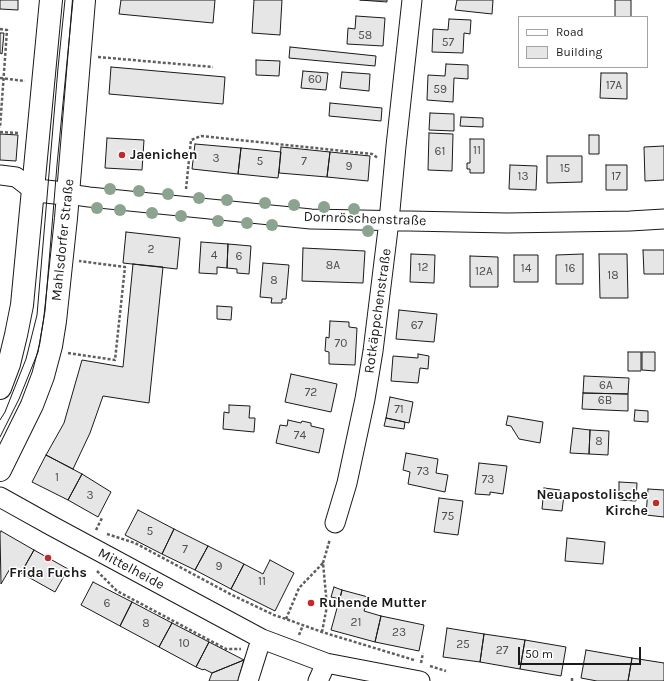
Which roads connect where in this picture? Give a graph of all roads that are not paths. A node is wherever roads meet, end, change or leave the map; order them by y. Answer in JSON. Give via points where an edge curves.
{"nodes":[{"id":1,"x":51,"y":0,"type":"edge"},
{"id":2,"x":84,"y":0,"type":"edge"},
{"id":3,"x":412,"y":0,"type":"edge"},
{"id":4,"x":0,"y":176,"type":"edge"},
{"id":5,"x":33,"y":190,"type":"junction"},
{"id":6,"x":68,"y":194,"type":"junction"},
{"id":7,"x":664,"y":219,"type":"edge"},
{"id":8,"x":389,"y":221,"type":"junction"},
{"id":9,"x":0,"y":388,"type":"edge"},
{"id":10,"x":0,"y":470,"type":"edge"},
{"id":11,"x":0,"y":497,"type":"edge"},
{"id":12,"x":335,"y":523,"type":"dead end"},
{"id":13,"x":260,"y":644,"type":"junction"},
{"id":14,"x":326,"y":663,"type":"junction"},
{"id":15,"x":420,"y":672,"type":"edge"},
{"id":16,"x":248,"y":681,"type":"edge"},
{"id":17,"x":318,"y":681,"type":"edge"}],
"edges":[{"from":1,"to":5,"type":"main road"},
{"from":2,"to":6,"type":"main road","name":"Mahlsdorfer Straße"},
{"from":3,"to":8,"type":"street","name":"Rotkäppchenstraße"},
{"from":4,"to":5,"type":"street","via":[[16,177]]},
{"from":5,"to":6,"type":"main road"},
{"from":5,"to":9,"type":"main road","via":[[22,305]]},
{"from":6,"to":8,"type":"street","name":"Dornröschenstraße","via":[[311,219]]},
{"from":6,"to":10,"type":"main road","name":"Mahlsdorfer Straße","via":[[51,346],[32,405]]},
{"from":7,"to":8,"type":"street","name":"Dornröschenstraße","via":[[507,223]]},
{"from":8,"to":12,"type":"street","name":"Rotkäppchenstraße","via":[[366,392],[347,483]]},
{"from":11,"to":13,"type":"street","name":"Mittelheide"},
{"from":13,"to":14,"type":"street","name":"Mittelheide"},
{"from":13,"to":16,"type":"street"},
{"from":14,"to":15,"type":"street","name":"Mittelheide"},
{"from":14,"to":17,"type":"street"}]}
